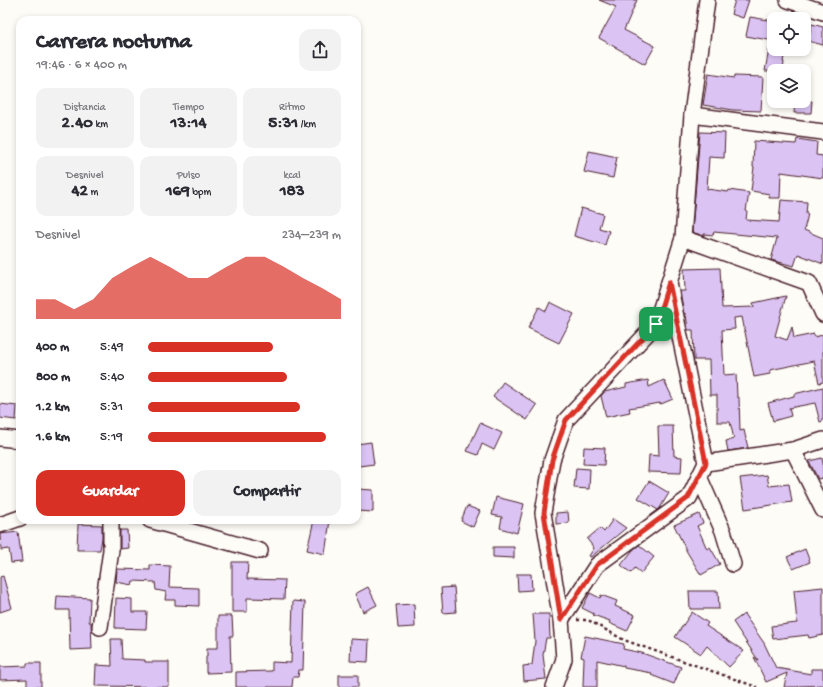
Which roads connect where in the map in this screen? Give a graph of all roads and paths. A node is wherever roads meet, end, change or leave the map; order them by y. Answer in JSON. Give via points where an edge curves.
{"nodes":[{"id":1,"x":707,"y":0,"type":"edge"},
{"id":2,"x":788,"y":0,"type":"edge"},
{"id":3,"x":823,"y":12,"type":"edge"},
{"id":4,"x":692,"y":114,"type":"junction"},
{"id":5,"x":823,"y":132,"type":"edge"},
{"id":6,"x":683,"y":238,"type":"junction"},
{"id":7,"x":669,"y":282,"type":"junction"},
{"id":8,"x":823,"y":314,"type":"edge"},
{"id":9,"x":0,"y":438,"type":"edge"},
{"id":10,"x":16,"y":440,"type":"edge"},
{"id":11,"x":823,"y":440,"type":"edge"},
{"id":12,"x":793,"y":450,"type":"junction"},
{"id":13,"x":702,"y":469,"type":"junction"},
{"id":14,"x":823,"y":510,"type":"edge"},
{"id":15,"x":16,"y":519,"type":"edge"},
{"id":16,"x":111,"y":524,"type":"edge"},
{"id":17,"x":164,"y":524,"type":"edge"},
{"id":18,"x":0,"y":525,"type":"edge"},
{"id":19,"x":260,"y":551,"type":"dead end"},
{"id":20,"x":733,"y":564,"type":"dead end"},
{"id":21,"x":561,"y":620,"type":"junction"},
{"id":22,"x":100,"y":627,"type":"dead end"},
{"id":23,"x":554,"y":687,"type":"edge"},
{"id":24,"x":757,"y":687,"type":"edge"}],
"edges":[{"from":1,"to":4,"type":"street"},
{"from":2,"to":3,"type":"street"},
{"from":4,"to":5,"type":"street"},
{"from":4,"to":6,"type":"street"},
{"from":6,"to":7,"type":"street"},
{"from":6,"to":8,"type":"street","via":[[809,283]]},
{"from":7,"to":13,"type":"street"},
{"from":7,"to":21,"type":"street","via":[[656,324],[566,420],[552,460],[544,513]]},
{"from":9,"to":10,"type":"street"},
{"from":11,"to":12,"type":"street"},
{"from":12,"to":13,"type":"street"},
{"from":12,"to":14,"type":"street"},
{"from":13,"to":20,"type":"street","via":[[701,482],[723,531]]},
{"from":13,"to":21,"type":"street","via":[[688,498],[597,565]]},
{"from":15,"to":18,"type":"street"},
{"from":16,"to":22,"type":"street","via":[[111,550]]},
{"from":17,"to":19,"type":"street"},
{"from":21,"to":23,"type":"street","via":[[564,660]]},
{"from":21,"to":24,"type":"path","via":[[588,620],[624,640]]}]}
